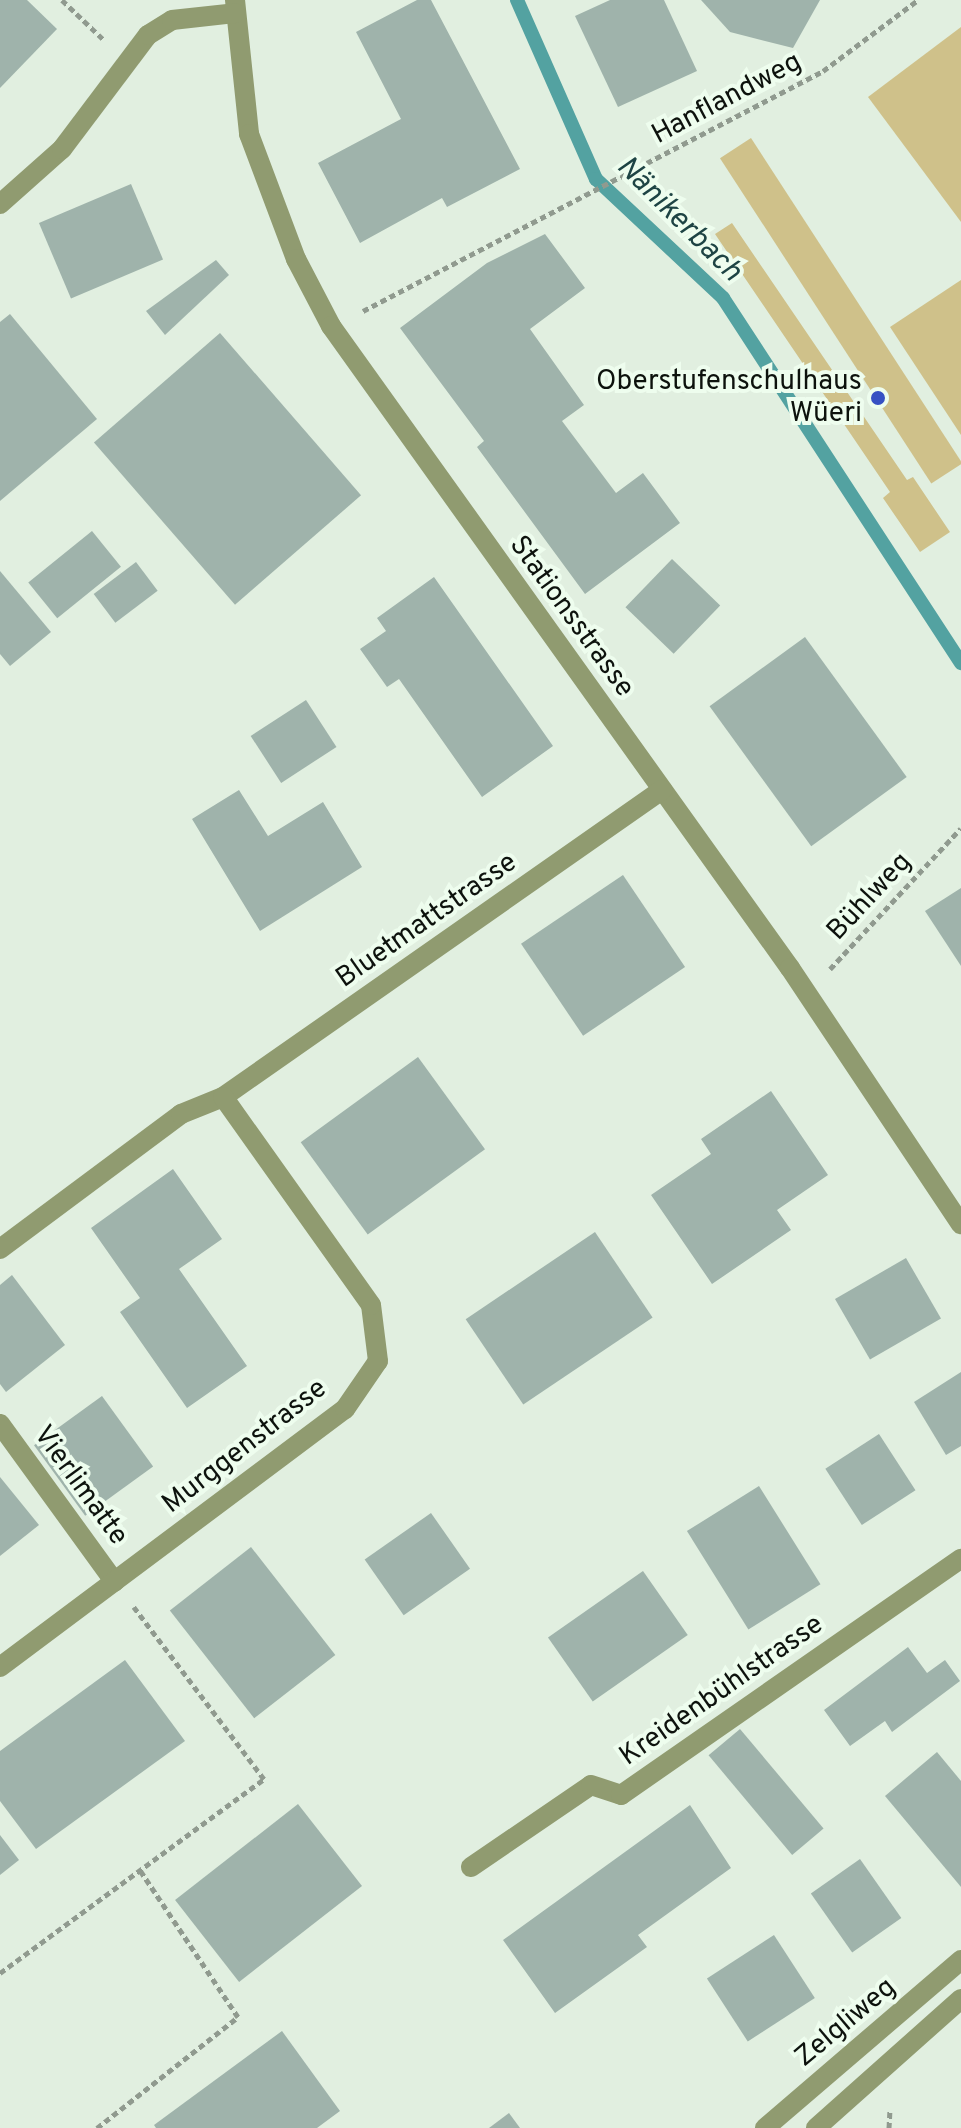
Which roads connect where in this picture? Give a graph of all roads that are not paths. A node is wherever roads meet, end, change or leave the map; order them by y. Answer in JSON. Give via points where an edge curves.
{"nodes":[{"id":1,"x":235,"y":7,"type":"edge"},
{"id":2,"x":0,"y":204,"type":"edge"},
{"id":3,"x":662,"y":790,"type":"junction"},
{"id":4,"x":223,"y":1097,"type":"junction"},
{"id":5,"x":961,"y":1224,"type":"edge"},
{"id":6,"x":0,"y":1249,"type":"edge"},
{"id":7,"x":0,"y":1424,"type":"edge"},
{"id":8,"x":961,"y":1559,"type":"edge"},
{"id":9,"x":115,"y":1582,"type":"junction"},
{"id":10,"x":0,"y":1667,"type":"edge"},
{"id":11,"x":471,"y":1867,"type":"dead end"},
{"id":12,"x":961,"y":1960,"type":"edge"},
{"id":13,"x":961,"y":1999,"type":"edge"},
{"id":14,"x":765,"y":2128,"type":"edge"},
{"id":15,"x":816,"y":2128,"type":"edge"}],
"edges":[{"from":1,"to":2,"type":"street","via":[[172,20],[148,35],[62,149]]},
{"from":1,"to":3,"type":"street","name":"Stationsstrasse","via":[[249,134],[296,259],[331,326]]},
{"from":3,"to":4,"type":"street","name":"Bluetmattstrasse"},
{"from":3,"to":5,"type":"street","name":"Stationsstrasse"},
{"from":4,"to":6,"type":"street","name":"Bluetmattstrasse","via":[[181,1114]]},
{"from":4,"to":9,"type":"street","name":"Murggenstrasse","via":[[371,1305],[378,1361],[345,1409]]},
{"from":7,"to":9,"type":"street","name":"Vierlimatte"},
{"from":8,"to":11,"type":"street","name":"Kreidenbühlstrasse","via":[[621,1795],[591,1785]]},
{"from":9,"to":10,"type":"street","name":"Murggenstrasse"},
{"from":12,"to":14,"type":"street","name":"Zelgliweg"},
{"from":13,"to":15,"type":"street"}]}
